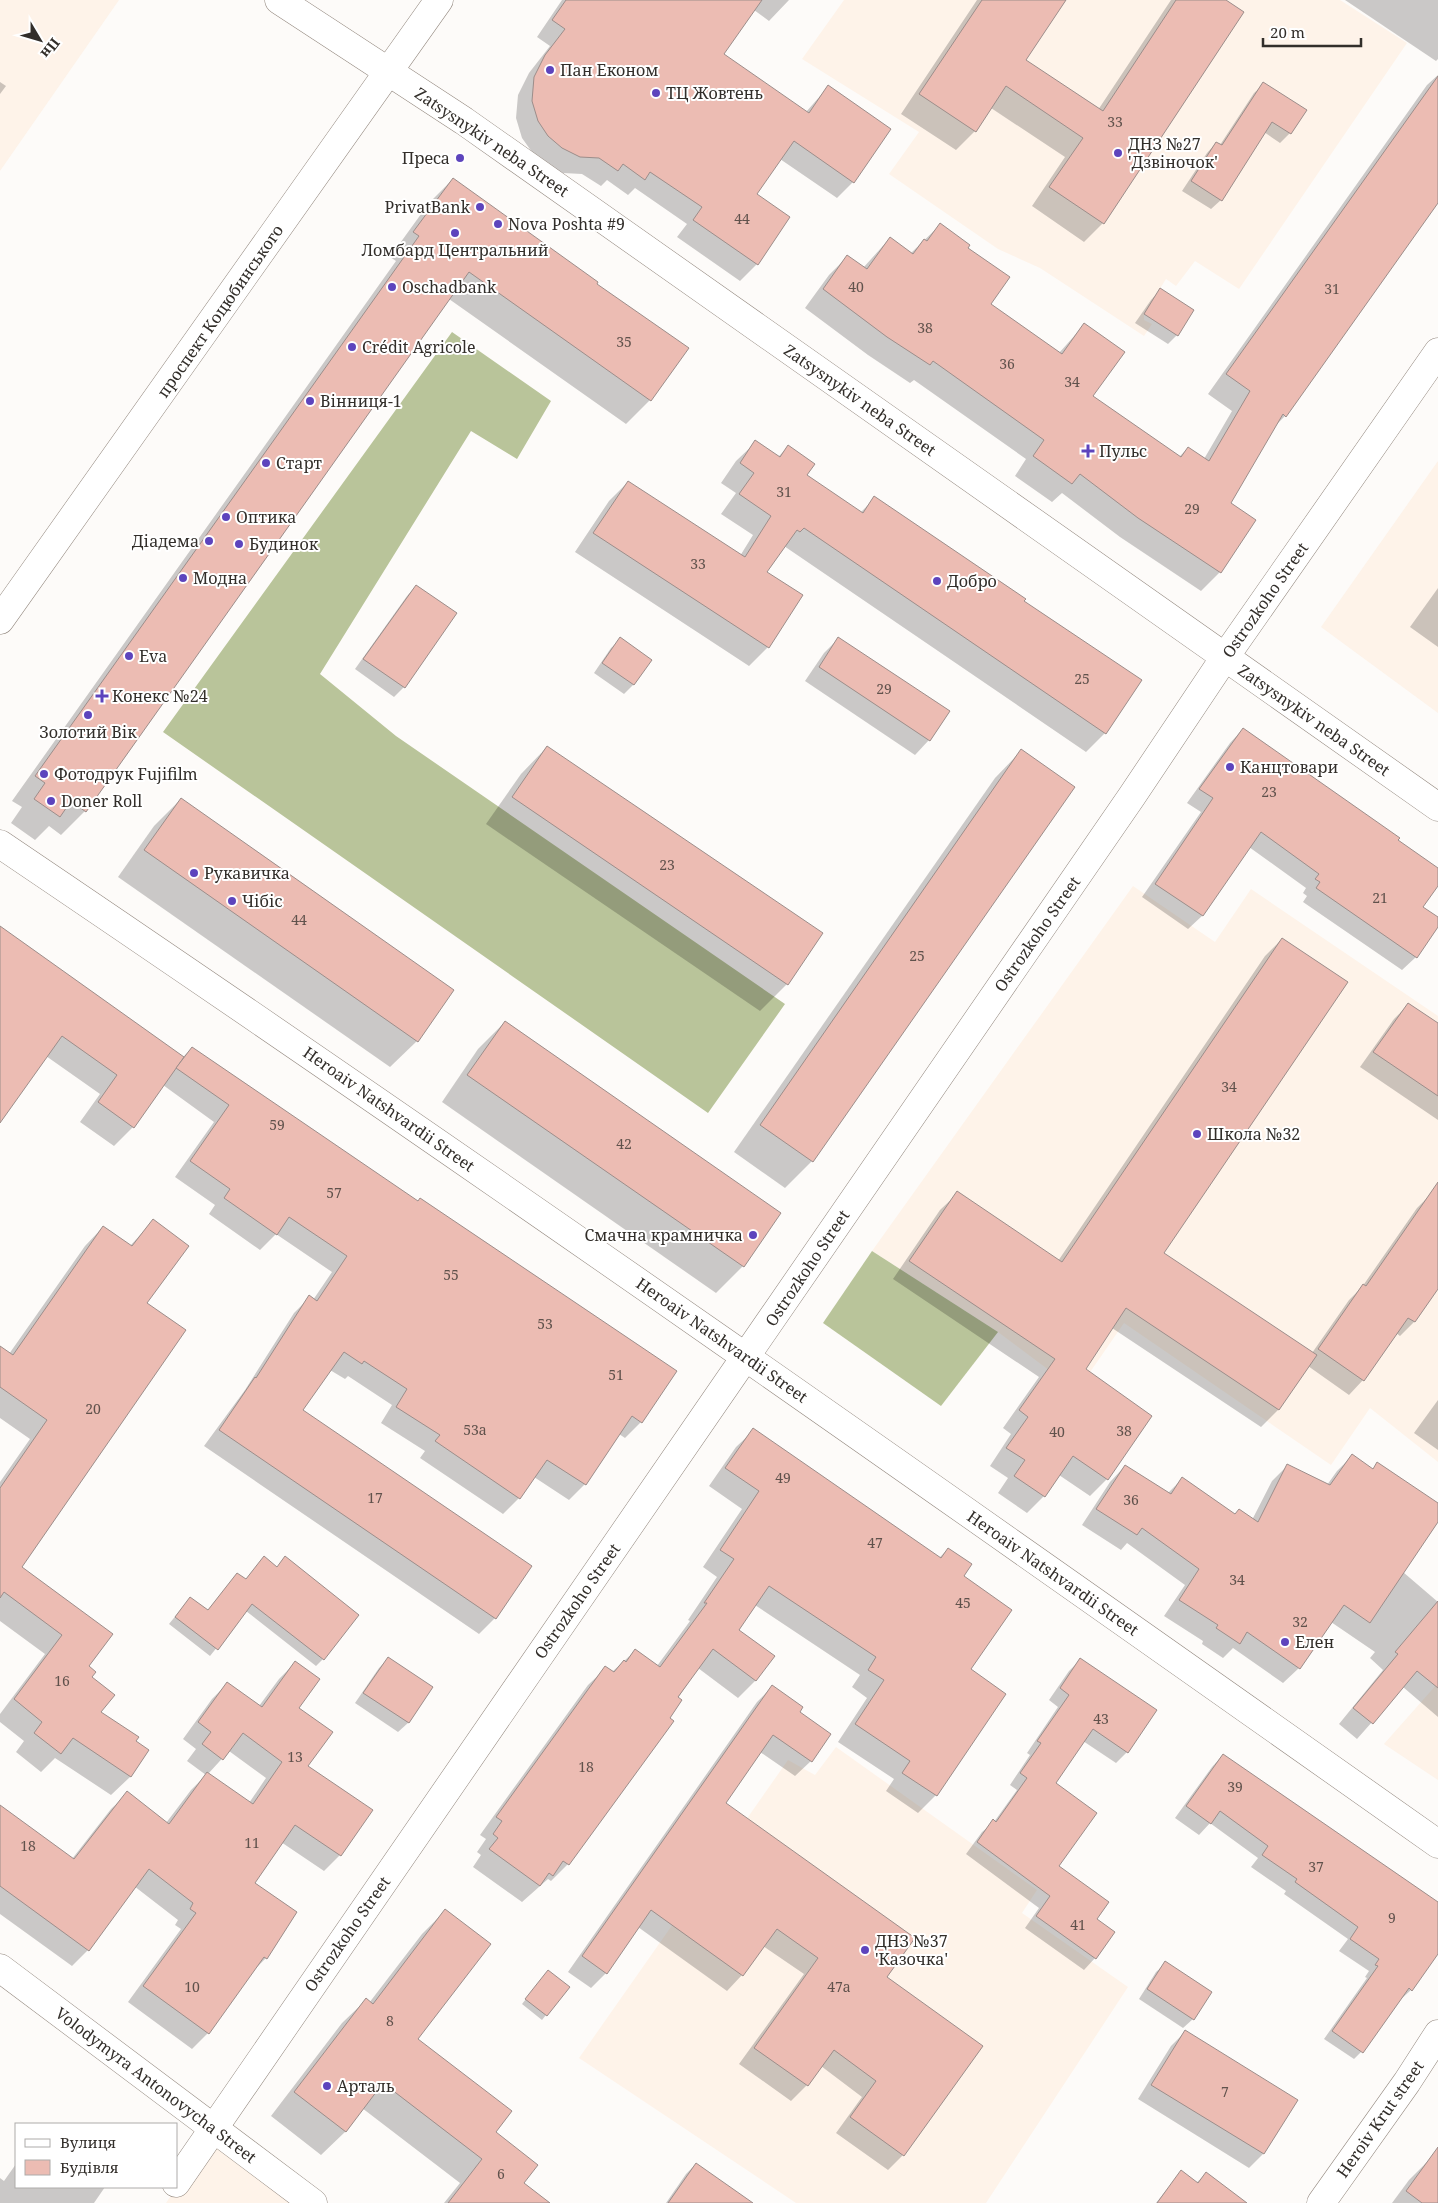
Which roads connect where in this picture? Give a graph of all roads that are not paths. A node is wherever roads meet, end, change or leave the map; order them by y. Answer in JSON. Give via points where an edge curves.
{"nodes":[{"id":1,"x":278,"y":0,"type":"edge"},
{"id":2,"x":439,"y":0,"type":"edge"},
{"id":3,"x":388,"y":73,"type":"junction"},
{"id":4,"x":1438,"y":352,"type":"edge"},
{"id":5,"x":0,"y":620,"type":"edge"},
{"id":6,"x":1225,"y":657,"type":"junction"},
{"id":7,"x":1438,"y":807,"type":"edge"},
{"id":8,"x":0,"y":844,"type":"edge"},
{"id":9,"x":746,"y":1356,"type":"junction"},
{"id":10,"x":1438,"y":1844,"type":"edge"},
{"id":11,"x":0,"y":1968,"type":"edge"},
{"id":12,"x":1438,"y":2034,"type":"edge"},
{"id":13,"x":213,"y":2128,"type":"junction"},
{"id":14,"x":178,"y":2180,"type":"edge"},
{"id":15,"x":173,"y":2188,"type":"edge"},
{"id":16,"x":163,"y":2203,"type":"edge"},
{"id":17,"x":313,"y":2203,"type":"edge"},
{"id":18,"x":1321,"y":2203,"type":"edge"}],
"edges":[{"from":1,"to":3,"type":"street","name":"Zatsysnykiv neba Street"},
{"from":2,"to":3,"type":"street","name":"проспект Коцюбинського"},
{"from":3,"to":5,"type":"street","name":"проспект Коцюбинського"},
{"from":3,"to":6,"type":"street","name":"Zatsysnykiv neba Street","via":[[480,133]]},
{"from":4,"to":6,"type":"street","name":"Ostrozkoho Street"},
{"from":6,"to":7,"type":"street","name":"Zatsysnykiv neba Street"},
{"from":6,"to":9,"type":"street","name":"Ostrozkoho Street"},
{"from":8,"to":9,"type":"street","name":"Heroaiv Natshvardii Street"},
{"from":9,"to":10,"type":"street","name":"Heroaiv Natshvardii Street"},
{"from":9,"to":13,"type":"street","name":"Ostrozkoho Street"},
{"from":11,"to":13,"type":"street","name":"Volodymyra Antonovycha Street"},
{"from":12,"to":18,"type":"street","name":"Heroiv Krut street"},
{"from":13,"to":14,"type":"street","name":"Ostrozkoho Street"},
{"from":13,"to":17,"type":"street","name":"Volodymyra Antonovycha Street"},
{"from":15,"to":16,"type":"street"}]}
